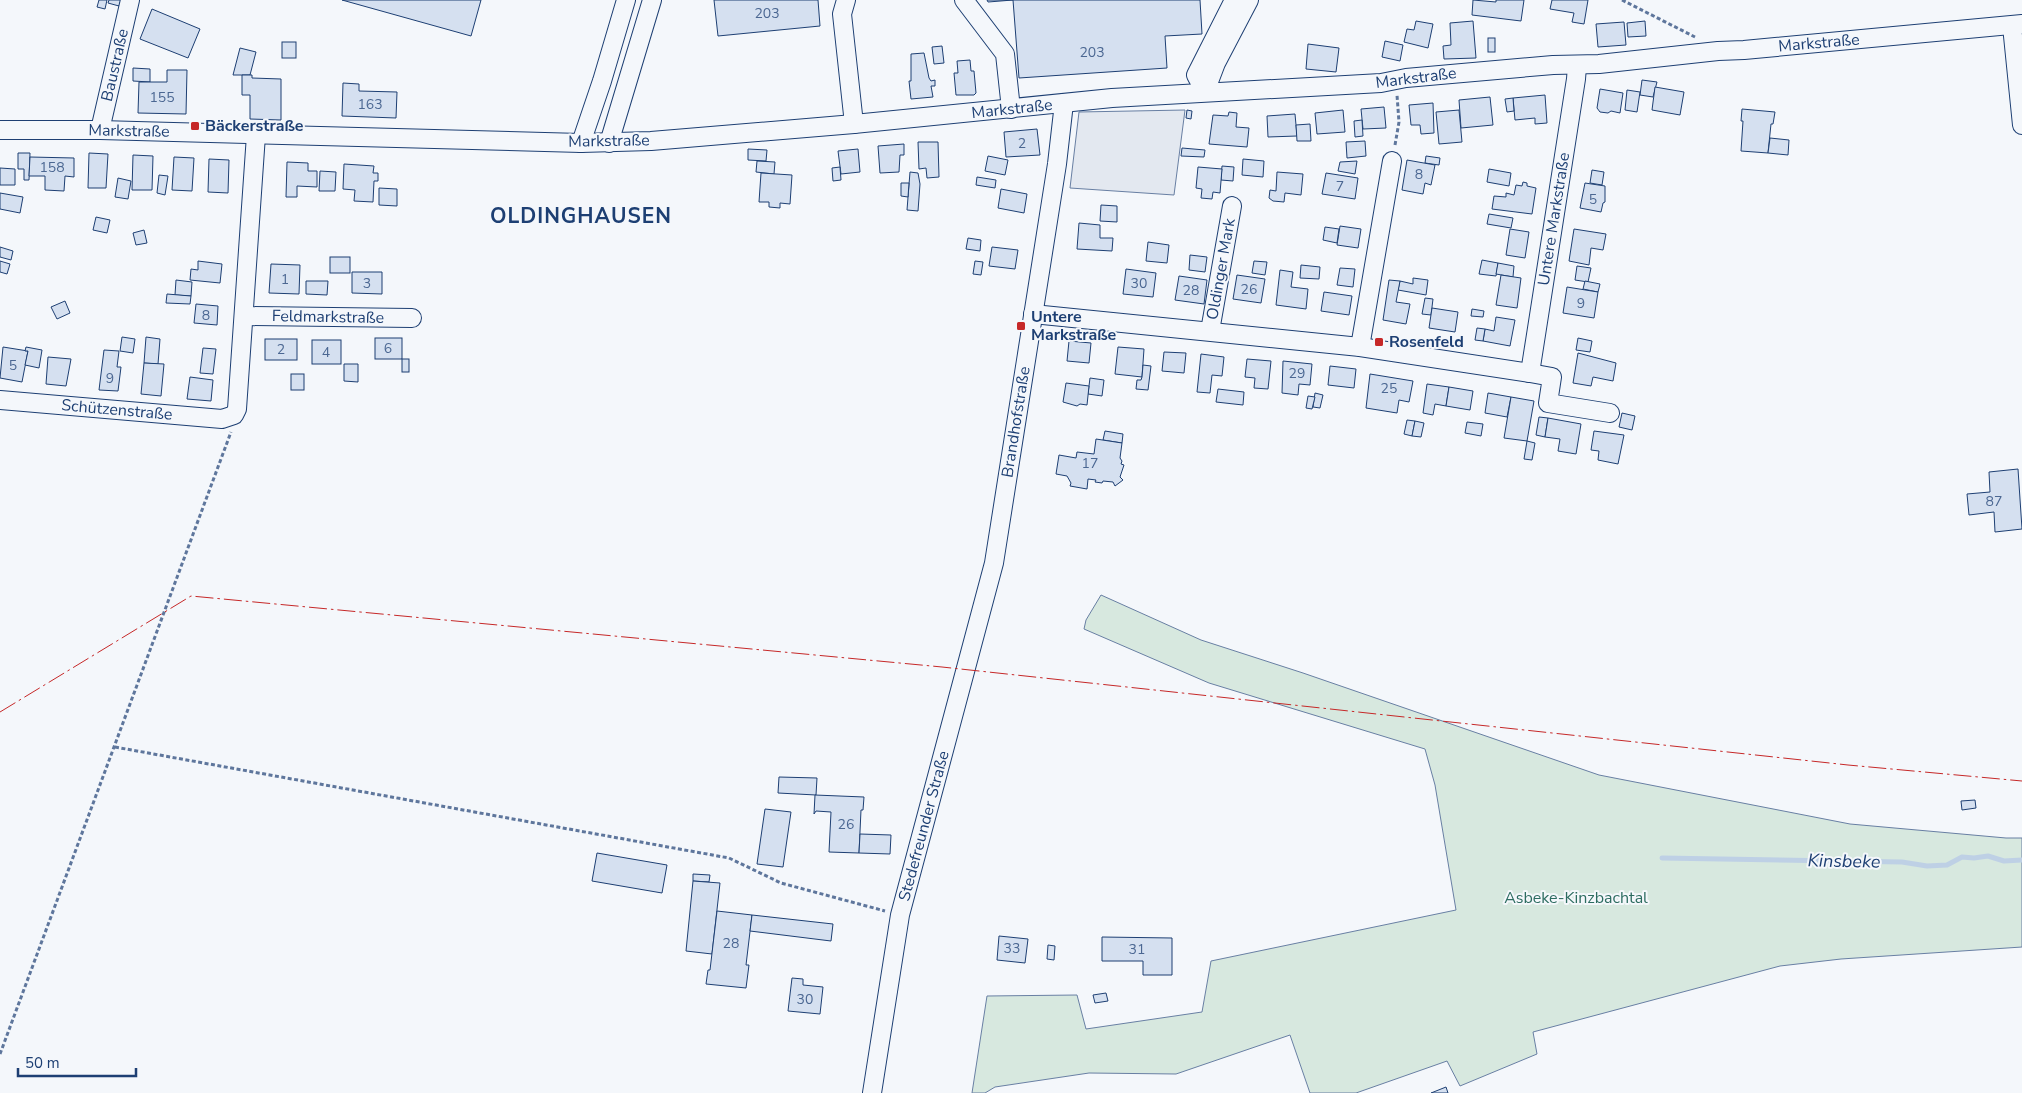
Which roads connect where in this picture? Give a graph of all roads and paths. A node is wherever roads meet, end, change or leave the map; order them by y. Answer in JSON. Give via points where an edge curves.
{"nodes":[{"id":1,"x":130,"y":0,"type":"edge"},
{"id":2,"x":626,"y":0,"type":"edge"},
{"id":3,"x":652,"y":0,"type":"edge"},
{"id":4,"x":846,"y":0,"type":"edge"},
{"id":5,"x":964,"y":0,"type":"edge"},
{"id":6,"x":1234,"y":0,"type":"edge"},
{"id":7,"x":1249,"y":0,"type":"edge"},
{"id":8,"x":1622,"y":0,"type":"edge"},
{"id":9,"x":2017,"y":25,"type":"edge"},
{"id":10,"x":1711,"y":52,"type":"junction"},
{"id":11,"x":1577,"y":66,"type":"junction"},
{"id":12,"x":1396,"y":80,"type":"junction"},
{"id":13,"x":1205,"y":92,"type":"junction"},
{"id":14,"x":1064,"y":103,"type":"junction"},
{"id":15,"x":1010,"y":109,"type":"junction"},
{"id":16,"x":854,"y":124,"type":"junction"},
{"id":17,"x":2022,"y":125,"type":"edge"},
{"id":18,"x":0,"y":130,"type":"edge"},
{"id":19,"x":100,"y":130,"type":"junction"},
{"id":20,"x":256,"y":135,"type":"junction"},
{"id":21,"x":609,"y":142,"type":"junction"},
{"id":22,"x":581,"y":143,"type":"junction"},
{"id":23,"x":1392,"y":161,"type":"joint"},
{"id":24,"x":1232,"y":206,"type":"dead end"},
{"id":25,"x":1033,"y":314,"type":"junction"},
{"id":26,"x":244,"y":316,"type":"junction"},
{"id":27,"x":412,"y":318,"type":"dead end"},
{"id":28,"x":1210,"y":332,"type":"junction"},
{"id":29,"x":1360,"y":347,"type":"junction"},
{"id":30,"x":1530,"y":373,"type":"junction"},
{"id":31,"x":0,"y":400,"type":"edge"},
{"id":32,"x":1610,"y":413,"type":"dead end"},
{"id":33,"x":234,"y":415,"type":"junction"},
{"id":34,"x":994,"y":563,"type":"joint"},
{"id":35,"x":115,"y":747,"type":"junction"},
{"id":36,"x":900,"y":915,"type":"junction"},
{"id":37,"x":0,"y":1054,"type":"edge"},
{"id":38,"x":872,"y":1093,"type":"edge"}],
"edges":[{"from":1,"to":19,"type":"street","name":"Baustraße"},
{"from":2,"to":22,"type":"street"},
{"from":3,"to":21,"type":"street"},
{"from":4,"to":16,"type":"street","via":[[842,14]]},
{"from":5,"to":15,"type":"street","via":[[1005,54]]},
{"from":6,"to":13,"type":"street","via":[[1196,75]]},
{"from":7,"to":13,"type":"street","via":[[1216,63]]},
{"from":8,"to":10,"type":"path","via":[[1700,39]]},
{"from":9,"to":10,"type":"street","name":"Markstraße"},
{"from":9,"to":17,"type":"street"},
{"from":10,"to":11,"type":"street","name":"Markstraße"},
{"from":11,"to":12,"type":"street","name":"Markstraße","via":[[1553,65]]},
{"from":11,"to":30,"type":"street","name":"Untere Markstraße"},
{"from":12,"to":13,"type":"street","name":"Markstraße","via":[[1381,84]]},
{"from":12,"to":23,"type":"path","via":[[1399,122]]},
{"from":13,"to":14,"type":"street","name":"Markstraße"},
{"from":14,"to":15,"type":"street","name":"Markstraße"},
{"from":14,"to":25,"type":"street","name":"Brandhofstraße"},
{"from":15,"to":16,"type":"street","name":"Markstraße"},
{"from":16,"to":21,"type":"street","name":"Markstraße"},
{"from":18,"to":19,"type":"street","name":"Markstraße"},
{"from":19,"to":20,"type":"street","name":"Markstraße"},
{"from":20,"to":22,"type":"street","name":"Markstraße"},
{"from":20,"to":26,"type":"street"},
{"from":21,"to":22,"type":"street","name":"Markstraße"},
{"from":23,"to":29,"type":"street"},
{"from":24,"to":28,"type":"street","name":"Oldinger Mark"},
{"from":25,"to":28,"type":"street"},
{"from":25,"to":34,"type":"street","name":"Brandhofstraße"},
{"from":26,"to":27,"type":"street","name":"Feldmarkstraße"},
{"from":26,"to":33,"type":"street"},
{"from":28,"to":29,"type":"street"},
{"from":29,"to":30,"type":"street"},
{"from":30,"to":32,"type":"street","via":[[1552,377],[1548,403]]},
{"from":31,"to":33,"type":"street","name":"Schützenstraße","via":[[222,419]]},
{"from":33,"to":35,"type":"path","via":[[234,424]]},
{"from":34,"to":36,"type":"street","name":"Stedefreunder Straße"},
{"from":35,"to":36,"type":"path","via":[[729,858],[781,883]]},
{"from":35,"to":37,"type":"path"},
{"from":36,"to":38,"type":"street","name":"Stedefreunder Straße"}]}
